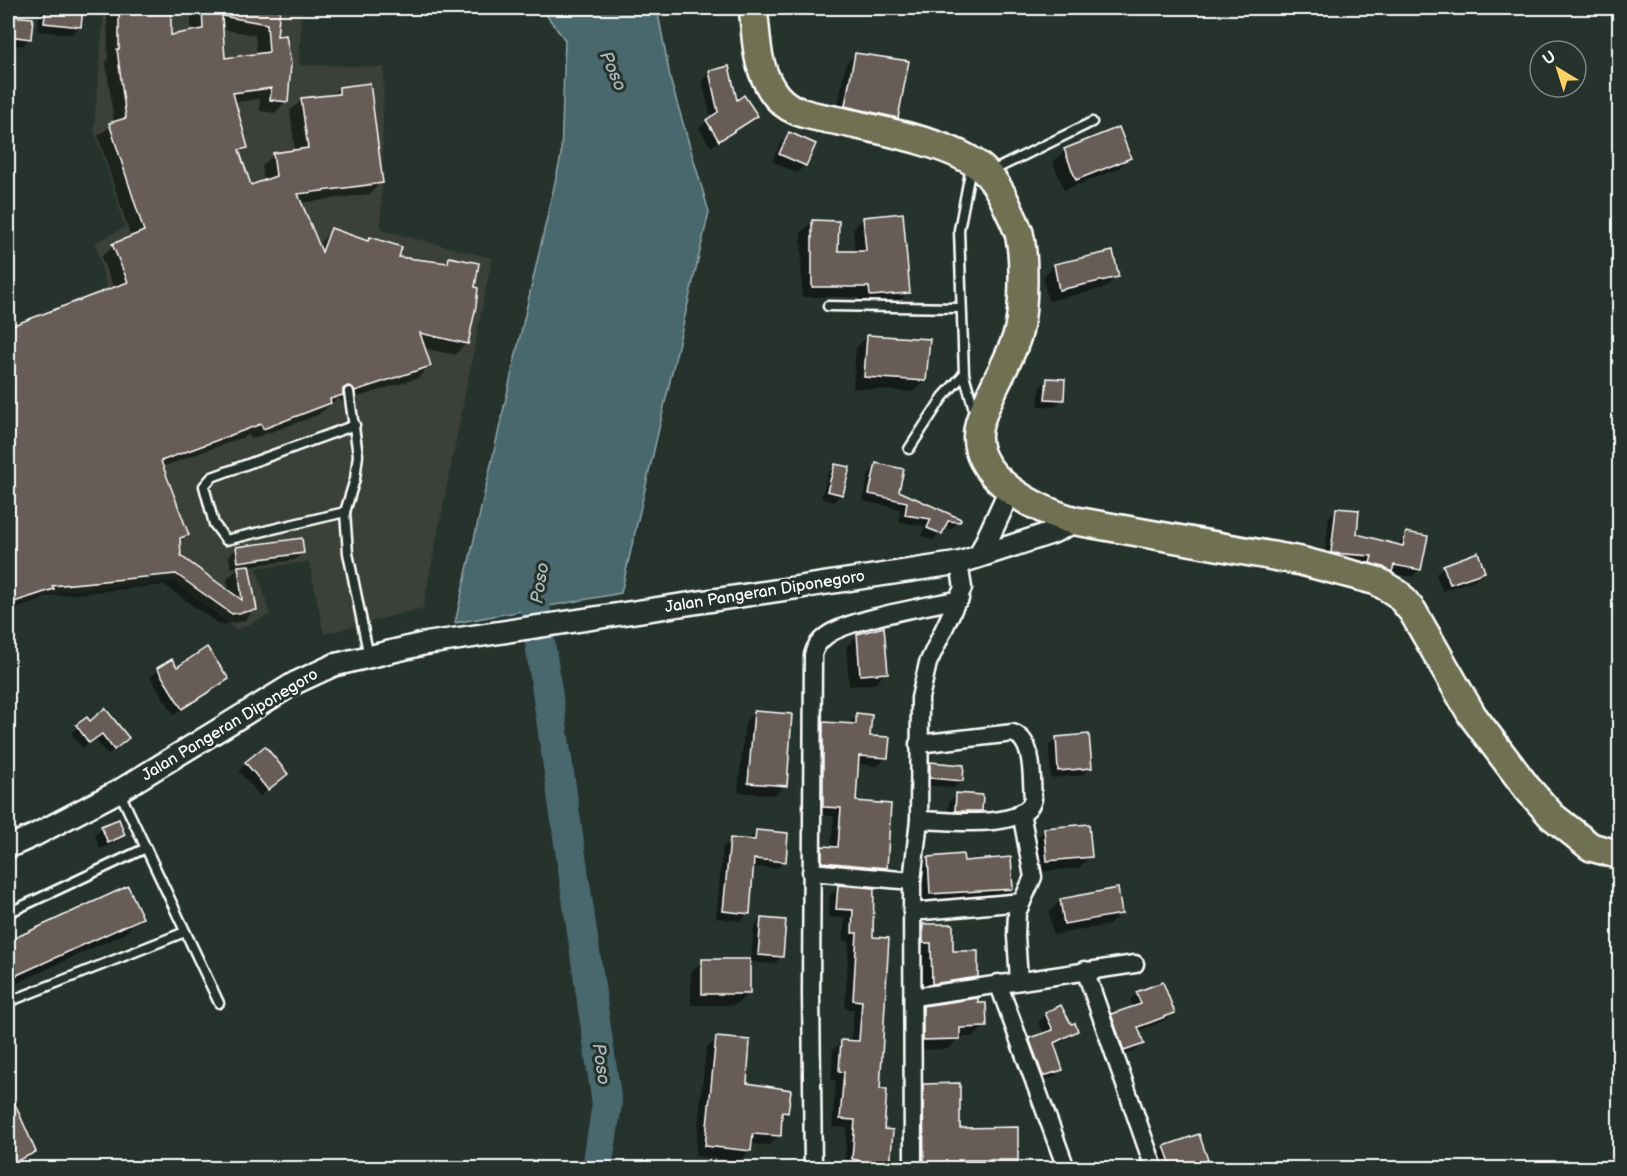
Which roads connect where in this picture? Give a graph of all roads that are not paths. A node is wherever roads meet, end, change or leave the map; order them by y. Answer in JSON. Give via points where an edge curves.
{"nodes":[{"id":1,"x":753,"y":8,"type":"edge"},
{"id":2,"x":1092,"y":122,"type":"dead end"},
{"id":3,"x":980,"y":167,"type":"junction"},
{"id":4,"x":828,"y":306,"type":"dead end"},
{"id":5,"x":961,"y":308,"type":"junction"},
{"id":6,"x":964,"y":374,"type":"junction"},
{"id":7,"x":349,"y":392,"type":"dead end"},
{"id":8,"x":355,"y":425,"type":"junction"},
{"id":9,"x":978,"y":428,"type":"junction"},
{"id":10,"x":909,"y":449,"type":"dead end"},
{"id":11,"x":1010,"y":490,"type":"junction"},
{"id":12,"x":345,"y":512,"type":"junction"},
{"id":13,"x":1076,"y":521,"type":"junction"},
{"id":14,"x":981,"y":553,"type":"junction"},
{"id":15,"x":959,"y":563,"type":"junction"},
{"id":16,"x":960,"y":599,"type":"junction"},
{"id":17,"x":369,"y":657,"type":"junction"},
{"id":18,"x":918,"y":744,"type":"junction"},
{"id":19,"x":119,"y":791,"type":"junction"},
{"id":20,"x":1021,"y":812,"type":"junction"},
{"id":21,"x":919,"y":820,"type":"junction"},
{"id":22,"x":8,"y":847,"type":"edge"},
{"id":23,"x":146,"y":848,"type":"junction"},
{"id":24,"x":1620,"y":855,"type":"edge"},
{"id":25,"x":811,"y":872,"type":"junction"},
{"id":26,"x":912,"y":881,"type":"junction"},
{"id":27,"x":1022,"y":902,"type":"junction"},
{"id":28,"x":912,"y":912,"type":"junction"},
{"id":29,"x":8,"y":913,"type":"edge"},
{"id":30,"x":185,"y":932,"type":"junction"},
{"id":31,"x":1135,"y":964,"type":"dead end"},
{"id":32,"x":1085,"y":970,"type":"junction"},
{"id":33,"x":1019,"y":980,"type":"junction"},
{"id":34,"x":998,"y":983,"type":"junction"},
{"id":35,"x":914,"y":997,"type":"junction"},
{"id":36,"x":8,"y":1002,"type":"edge"},
{"id":37,"x":219,"y":1003,"type":"dead end"},
{"id":38,"x":813,"y":1168,"type":"edge"},
{"id":39,"x":913,"y":1168,"type":"edge"},
{"id":40,"x":1066,"y":1168,"type":"edge"},
{"id":41,"x":1154,"y":1168,"type":"edge"}],
"edges":[{"from":1,"to":3,"type":"highway","via":[[756,55],[772,91],[782,102],[802,115],[926,142]]},
{"from":2,"to":3,"type":"lane"},
{"from":3,"to":5,"type":"lane","via":[[959,231]]},
{"from":3,"to":9,"type":"highway","via":[[1005,201],[1019,234],[1022,309],[1017,333]]},
{"from":4,"to":5,"type":"lane"},
{"from":5,"to":6,"type":"lane"},
{"from":6,"to":9,"type":"lane"},
{"from":6,"to":10,"type":"lane","via":[[943,397]]},
{"from":7,"to":8,"type":"lane"},
{"from":8,"to":12,"type":"lane","via":[[358,455]]},
{"from":8,"to":12,"type":"lane","via":[[212,477],[204,486],[214,524],[226,540]]},
{"from":9,"to":11,"type":"highway","via":[[985,460]]},
{"from":11,"to":13,"type":"highway","via":[[1044,511]]},
{"from":11,"to":14,"type":"street"},
{"from":12,"to":17,"type":"lane","via":[[348,553]]},
{"from":13,"to":14,"type":"street","name":"Jalan Pangeran Diponegoro","via":[[1051,533]]},
{"from":13,"to":24,"type":"highway","via":[[1301,561],[1377,581],[1398,594],[1413,612],[1472,715],[1527,788],[1552,816],[1591,847]]},
{"from":14,"to":15,"type":"street","name":"Jalan Pangeran Diponegoro"},
{"from":15,"to":16,"type":"street","via":[[963,577]]},
{"from":15,"to":17,"type":"street","name":"Jalan Pangeran Diponegoro","via":[[423,644]]},
{"from":16,"to":18,"type":"street","via":[[928,663],[920,698]]},
{"from":16,"to":25,"type":"street","via":[[879,617],[831,633],[815,648],[811,675]]},
{"from":17,"to":19,"type":"street","name":"Jalan Pangeran Diponegoro","via":[[312,673]]},
{"from":18,"to":20,"type":"street","via":[[1020,735],[1027,746],[1033,799],[1030,807]]},
{"from":18,"to":21,"type":"street"},
{"from":19,"to":22,"type":"street","name":"Jalan Pangeran Diponegoro"},
{"from":19,"to":23,"type":"lane"},
{"from":20,"to":21,"type":"street","via":[[1007,820],[990,822]]},
{"from":20,"to":27,"type":"street","via":[[1033,877]]},
{"from":21,"to":26,"type":"street"},
{"from":23,"to":29,"type":"lane"},
{"from":23,"to":30,"type":"lane"},
{"from":25,"to":26,"type":"street"},
{"from":25,"to":38,"type":"street"},
{"from":26,"to":28,"type":"street"},
{"from":27,"to":28,"type":"street"},
{"from":27,"to":33,"type":"street","via":[[1017,913],[1016,936]]},
{"from":28,"to":35,"type":"street"},
{"from":30,"to":36,"type":"lane"},
{"from":30,"to":37,"type":"lane"},
{"from":31,"to":32,"type":"street"},
{"from":32,"to":33,"type":"street"},
{"from":32,"to":41,"type":"street"},
{"from":33,"to":34,"type":"street"},
{"from":34,"to":35,"type":"street"},
{"from":34,"to":40,"type":"street"},
{"from":35,"to":39,"type":"street"}]}
